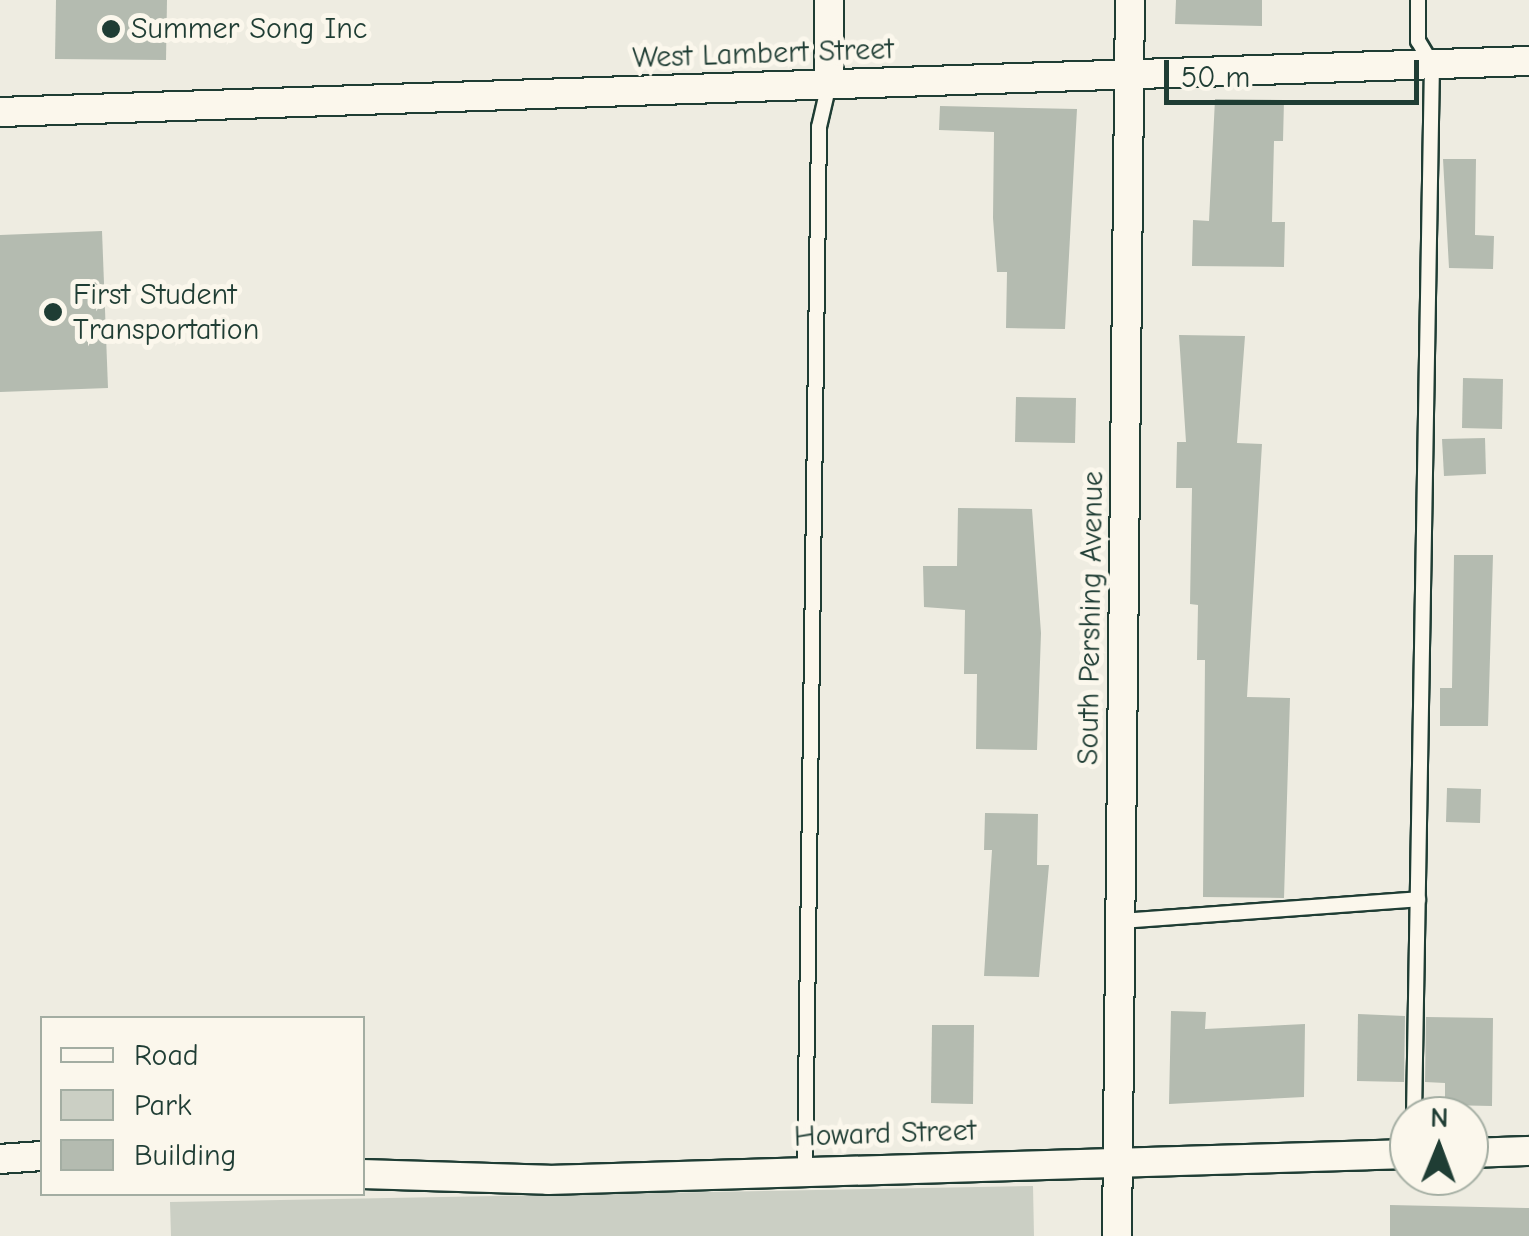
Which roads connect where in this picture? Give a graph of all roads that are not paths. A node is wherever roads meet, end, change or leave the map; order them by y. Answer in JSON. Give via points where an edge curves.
{"nodes":[{"id":1,"x":829,"y":0,"type":"edge"},
{"id":2,"x":1130,"y":0,"type":"edge"},
{"id":3,"x":1418,"y":0,"type":"edge"},
{"id":4,"x":1529,"y":61,"type":"edge"},
{"id":5,"x":1432,"y":64,"type":"junction"},
{"id":6,"x":1129,"y":74,"type":"junction"},
{"id":7,"x":828,"y":84,"type":"junction"},
{"id":8,"x":0,"y":112,"type":"edge"},
{"id":9,"x":1418,"y":899,"type":"junction"},
{"id":10,"x":1121,"y":921,"type":"junction"},
{"id":11,"x":1414,"y":1096,"type":"edge"},
{"id":12,"x":1529,"y":1151,"type":"edge"},
{"id":13,"x":1489,"y":1152,"type":"edge"},
{"id":14,"x":1389,"y":1154,"type":"edge"},
{"id":15,"x":40,"y":1156,"type":"edge"},
{"id":16,"x":0,"y":1159,"type":"edge"},
{"id":17,"x":1118,"y":1159,"type":"junction"},
{"id":18,"x":805,"y":1168,"type":"junction"},
{"id":19,"x":365,"y":1174,"type":"edge"},
{"id":20,"x":1118,"y":1236,"type":"edge"}],
"edges":[{"from":1,"to":7,"type":"street"},
{"from":2,"to":6,"type":"street","name":"South Pershing Avenue"},
{"from":3,"to":5,"type":"lane","via":[[1418,41]]},
{"from":4,"to":5,"type":"street","name":"West Lambert Street"},
{"from":5,"to":6,"type":"street","name":"West Lambert Street"},
{"from":5,"to":9,"type":"lane"},
{"from":6,"to":7,"type":"street","name":"West Lambert Street"},
{"from":6,"to":10,"type":"street","name":"South Pershing Avenue"},
{"from":7,"to":8,"type":"street","name":"West Lambert Street"},
{"from":7,"to":18,"type":"lane","via":[[818,127]]},
{"from":9,"to":10,"type":"lane"},
{"from":9,"to":11,"type":"lane"},
{"from":10,"to":17,"type":"street","name":"South Pershing Avenue"},
{"from":12,"to":13,"type":"street"},
{"from":14,"to":17,"type":"street","name":"Howard Street"},
{"from":15,"to":16,"type":"street"},
{"from":17,"to":18,"type":"street","name":"Howard Street"},
{"from":17,"to":20,"type":"street","name":"South Pershing Avenue"},
{"from":18,"to":19,"type":"street","name":"Howard Street","via":[[548,1180]]}]}
